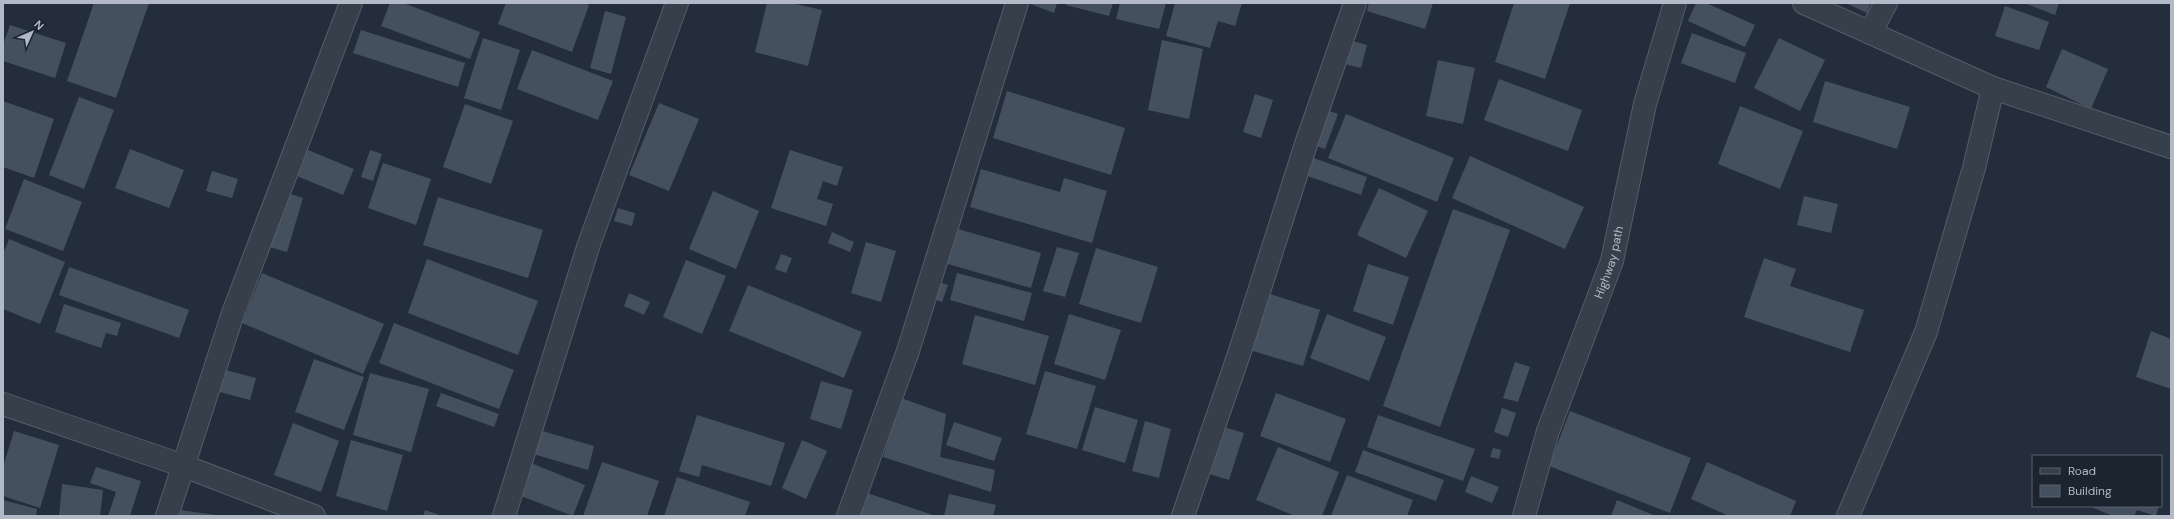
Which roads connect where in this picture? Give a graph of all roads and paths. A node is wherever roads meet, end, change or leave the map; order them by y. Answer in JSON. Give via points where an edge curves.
{"nodes":[{"id":1,"x":351,"y":3,"type":"edge"},
{"id":2,"x":676,"y":3,"type":"edge"},
{"id":3,"x":1017,"y":3,"type":"edge"},
{"id":4,"x":1354,"y":3,"type":"edge"},
{"id":5,"x":1675,"y":3,"type":"edge"},
{"id":6,"x":1804,"y":3,"type":"edge"},
{"id":7,"x":1886,"y":3,"type":"edge"},
{"id":8,"x":1870,"y":33,"type":"junction"},
{"id":9,"x":1993,"y":88,"type":"junction"},
{"id":10,"x":2171,"y":147,"type":"edge"},
{"id":11,"x":3,"y":404,"type":"edge"},
{"id":12,"x":184,"y":466,"type":"junction"},
{"id":13,"x":166,"y":516,"type":"edge"},
{"id":14,"x":314,"y":516,"type":"edge"},
{"id":15,"x":504,"y":516,"type":"edge"},
{"id":16,"x":848,"y":516,"type":"edge"},
{"id":17,"x":1182,"y":516,"type":"edge"},
{"id":18,"x":1524,"y":516,"type":"edge"},
{"id":19,"x":1848,"y":516,"type":"edge"}],
"edges":[{"from":1,"to":12,"type":"street","via":[[233,313]]},
{"from":2,"to":15,"type":"street","via":[[589,244]]},
{"from":3,"to":16,"type":"street","via":[[908,350]]},
{"from":4,"to":17,"type":"street","via":[[1240,351]]},
{"from":5,"to":18,"type":"street","name":"Highway path","via":[[1645,104],[1612,261],[1548,431]]},
{"from":6,"to":8,"type":"street"},
{"from":7,"to":8,"type":"street"},
{"from":8,"to":9,"type":"street"},
{"from":9,"to":10,"type":"street"},
{"from":9,"to":19,"type":"street","via":[[1974,168],[1926,332]]},
{"from":11,"to":12,"type":"street"},
{"from":12,"to":13,"type":"street"},
{"from":12,"to":14,"type":"street"}]}
